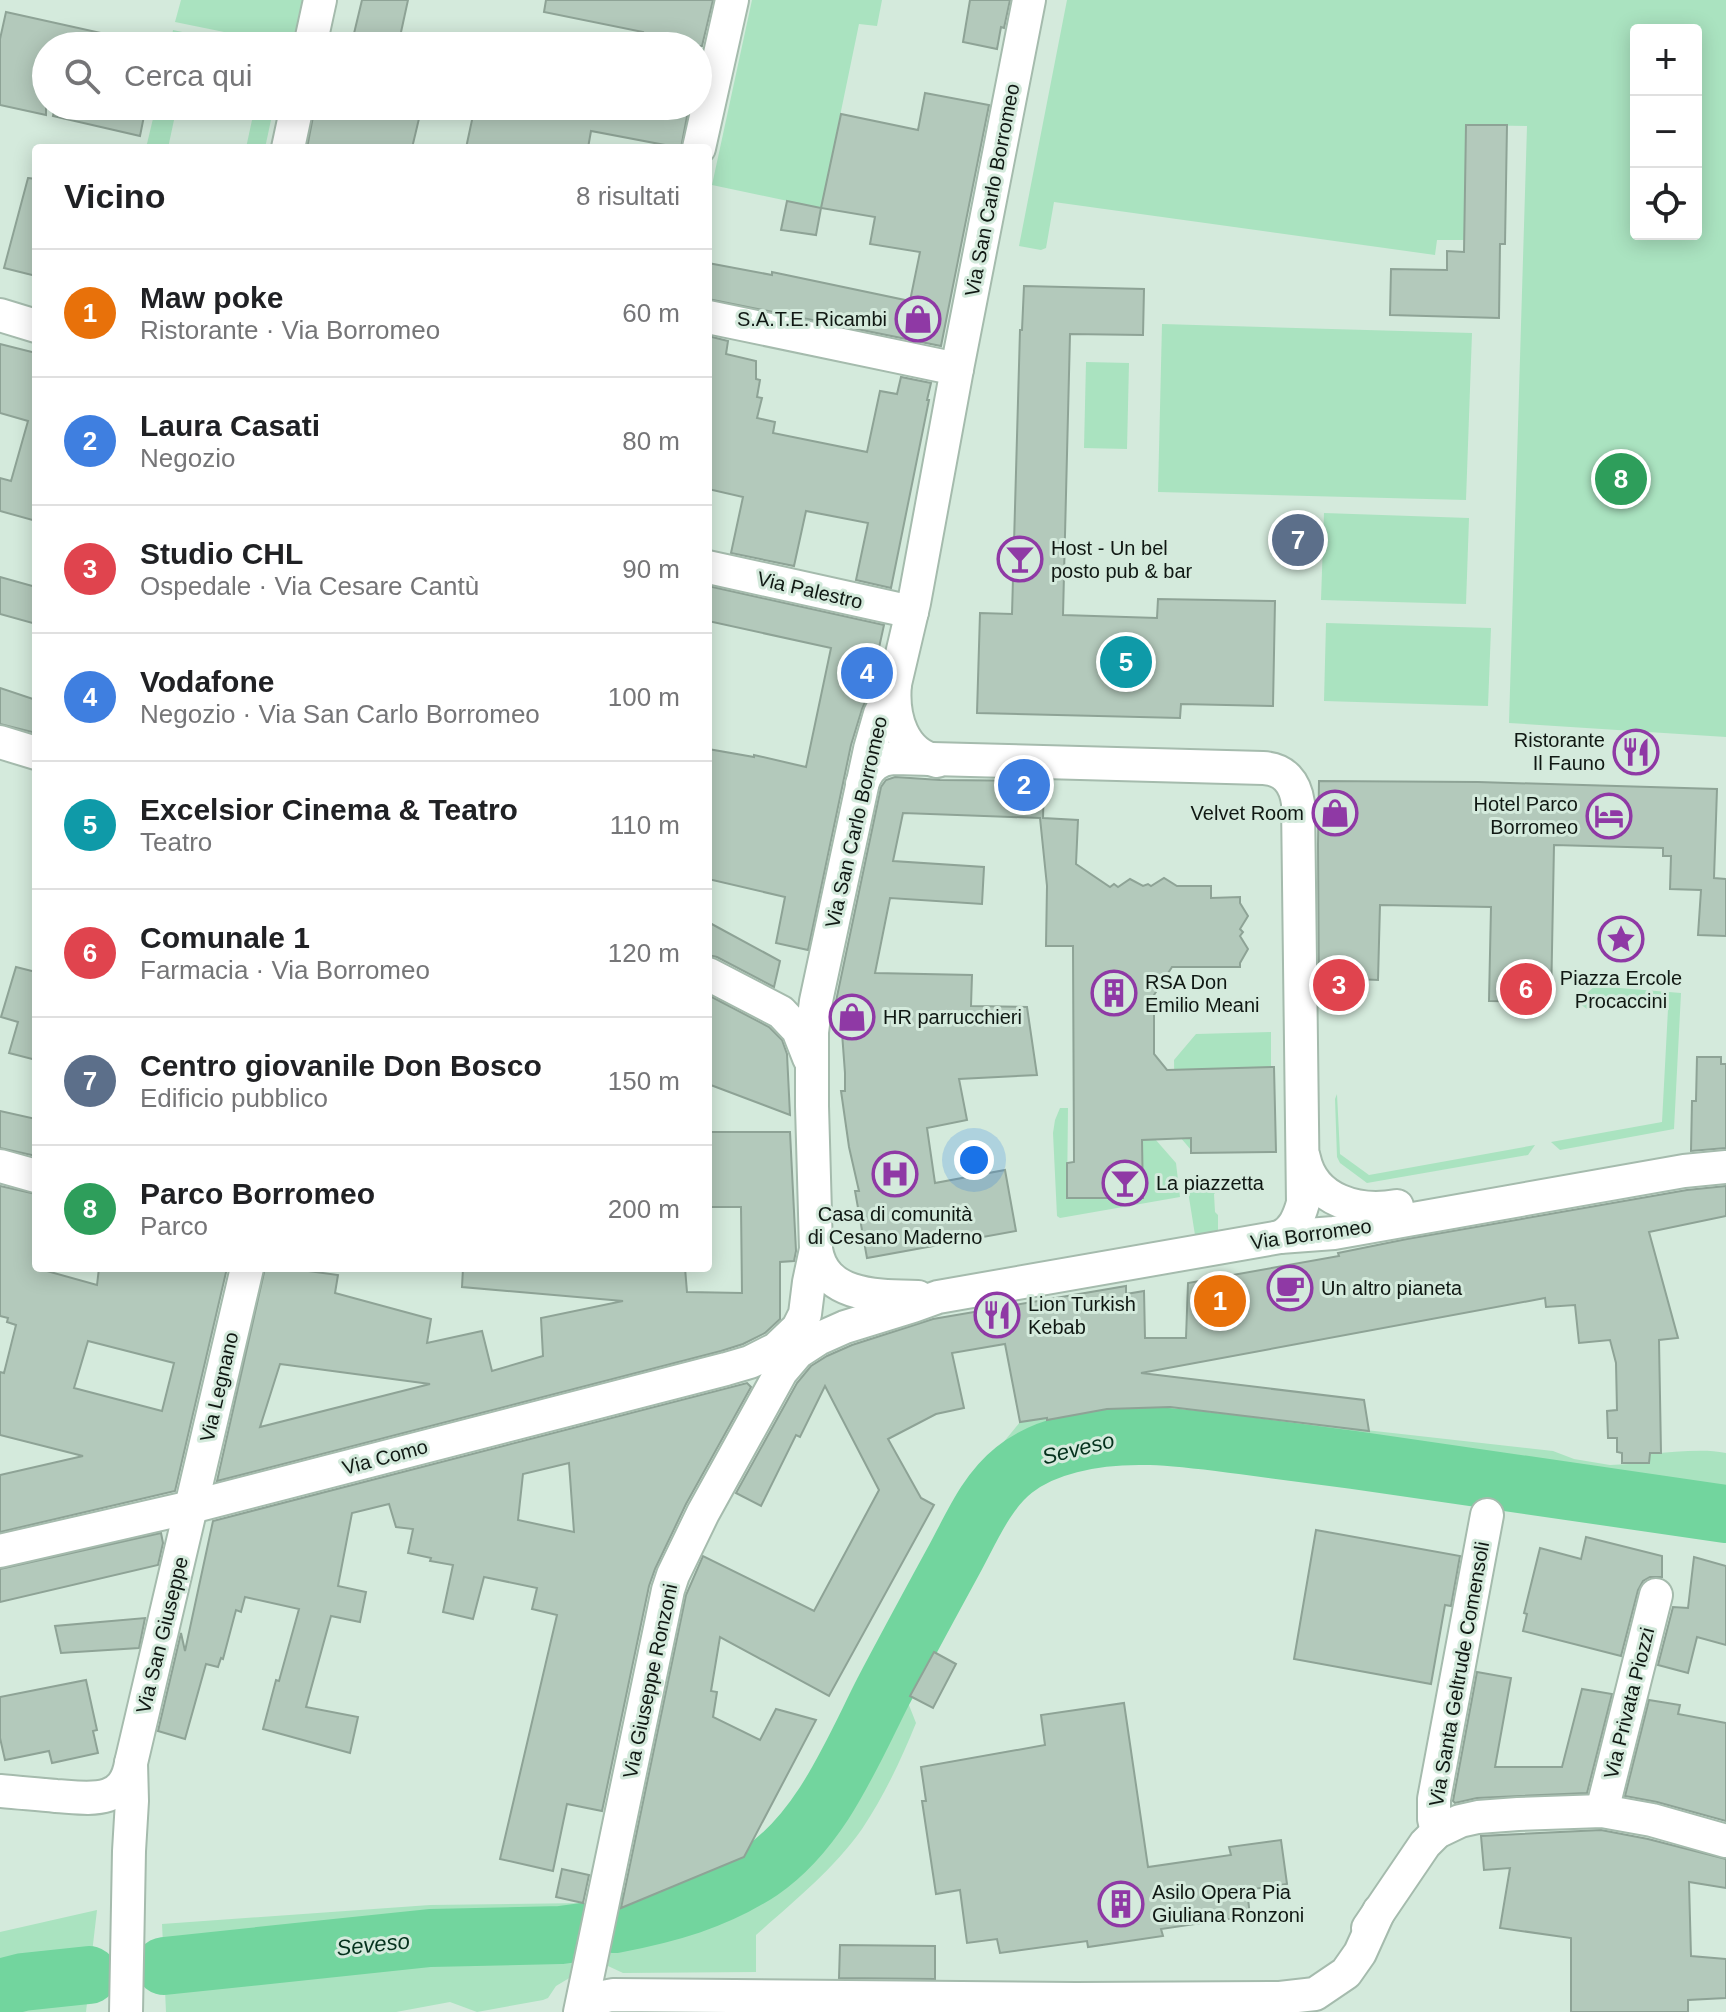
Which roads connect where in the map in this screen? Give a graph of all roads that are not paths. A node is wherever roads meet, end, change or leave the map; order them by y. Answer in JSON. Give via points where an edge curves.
{"nodes":[{"id":1,"x":320,"y":0,"type":"edge"},
{"id":2,"x":732,"y":0,"type":"edge"},
{"id":3,"x":1029,"y":0,"type":"edge"},
{"id":4,"x":313,"y":32,"type":"edge"},
{"id":5,"x":712,"y":90,"type":"edge"},
{"id":6,"x":294,"y":120,"type":"edge"},
{"id":7,"x":705,"y":120,"type":"edge"},
{"id":8,"x":289,"y":144,"type":"edge"},
{"id":9,"x":700,"y":144,"type":"edge"},
{"id":10,"x":0,"y":315,"type":"edge"},
{"id":11,"x":712,"y":318,"type":"edge"},
{"id":12,"x":32,"y":325,"type":"edge"},
{"id":13,"x":957,"y":369,"type":"junction"},
{"id":14,"x":712,"y":568,"type":"edge"},
{"id":15,"x":912,"y":612,"type":"junction"},
{"id":16,"x":895,"y":684,"type":"junction"},
{"id":17,"x":0,"y":742,"type":"edge"},
{"id":18,"x":32,"y":752,"type":"edge"},
{"id":19,"x":937,"y":761,"type":"junction"},
{"id":20,"x":862,"y":784,"type":"junction"},
{"id":21,"x":712,"y":976,"type":"edge"},
{"id":22,"x":812,"y":1071,"type":"junction"},
{"id":23,"x":1303,"y":1149,"type":"junction"},
{"id":24,"x":0,"y":1166,"type":"edge"},
{"id":25,"x":1726,"y":1167,"type":"edge"},
{"id":26,"x":1684,"y":1171,"type":"junction"},
{"id":27,"x":32,"y":1175,"type":"edge"},
{"id":28,"x":1280,"y":1237,"type":"junction"},
{"id":29,"x":816,"y":1249,"type":"junction"},
{"id":30,"x":246,"y":1272,"type":"edge"},
{"id":31,"x":938,"y":1297,"type":"junction"},
{"id":32,"x":775,"y":1363,"type":"junction"},
{"id":33,"x":191,"y":1507,"type":"junction"},
{"id":34,"x":1487,"y":1515,"type":"dead end"},
{"id":35,"x":0,"y":1551,"type":"edge"},
{"id":36,"x":1656,"y":1595,"type":"dead end"},
{"id":37,"x":131,"y":1763,"type":"junction"},
{"id":38,"x":0,"y":1791,"type":"edge"},
{"id":39,"x":83,"y":1799,"type":"junction"},
{"id":40,"x":1602,"y":1811,"type":"junction"},
{"id":41,"x":1437,"y":1832,"type":"junction"},
{"id":42,"x":1726,"y":1841,"type":"edge"},
{"id":43,"x":129,"y":1851,"type":"junction"},
{"id":44,"x":1132,"y":2005,"type":"edge"},
{"id":45,"x":126,"y":2012,"type":"edge"},
{"id":46,"x":581,"y":2012,"type":"edge"}],
"edges":[{"from":1,"to":4,"type":"street"},
{"from":2,"to":5,"type":"street"},
{"from":3,"to":13,"type":"street","name":"Via San Carlo Borromeo"},
{"from":6,"to":8,"type":"street"},
{"from":7,"to":9,"type":"street"},
{"from":10,"to":12,"type":"street"},
{"from":11,"to":13,"type":"street"},
{"from":13,"to":15,"type":"street","name":"Via San Carlo Borromeo"},
{"from":14,"to":15,"type":"street","name":"Via Palestro"},
{"from":15,"to":16,"type":"street","name":"Via San Carlo Borromeo"},
{"from":16,"to":19,"type":"street","via":[[895,717],[903,734],[914,750]]},
{"from":16,"to":20,"type":"street","name":"Via San Carlo Borromeo","via":[[878,721]]},
{"from":17,"to":18,"type":"street"},
{"from":19,"to":20,"type":"street","via":[[881,760],[871,766]]},
{"from":19,"to":23,"type":"street","via":[[1263,768],[1289,778],[1298,803]]},
{"from":20,"to":22,"type":"street","name":"Via San Carlo Borromeo","via":[[816,1001]]},
{"from":21,"to":22,"type":"street","via":[[786,1017],[802,1038]]},
{"from":22,"to":29,"type":"street","name":"Via San Carlo Borromeo"},
{"from":23,"to":26,"type":"street","name":"Via Borromeo","via":[[1308,1172],[1328,1194],[1360,1208],[1387,1208],[1631,1166]]},
{"from":23,"to":28,"type":"street","via":[[1303,1203],[1297,1221]]},
{"from":24,"to":27,"type":"street"},
{"from":25,"to":26,"type":"street","name":"Via Borromeo"},
{"from":26,"to":28,"type":"street","name":"Via Borromeo","via":[[1334,1233]]},
{"from":28,"to":31,"type":"street","name":"Via Borromeo"},
{"from":29,"to":31,"type":"street","name":"Via Borromeo","via":[[827,1276],[845,1288]]},
{"from":29,"to":32,"type":"street","name":"Via San Carlo Borromeo","via":[[805,1314]]},
{"from":30,"to":33,"type":"street","name":"Via Legnano"},
{"from":31,"to":32,"type":"street","name":"Via Borromeo","via":[[845,1327]]},
{"from":32,"to":33,"type":"street","name":"Via Como","via":[[726,1369]]},
{"from":32,"to":46,"type":"street","name":"Via Giuseppe Ronzoni","via":[[670,1582]]},
{"from":33,"to":35,"type":"street","name":"Via Como"},
{"from":33,"to":37,"type":"street","name":"Via San Giuseppe"},
{"from":34,"to":41,"type":"street","name":"Via Santa Geltrude Comensoli","via":[[1434,1799]]},
{"from":36,"to":40,"type":"street","name":"Via Privata Piozzi"},
{"from":37,"to":39,"type":"street","name":"Via San Giuseppe","via":[[117,1790]]},
{"from":37,"to":43,"type":"street","name":"Via San Giuseppe"},
{"from":38,"to":39,"type":"street","name":"Via San Giuseppe"},
{"from":39,"to":43,"type":"street","name":"Via San Giuseppe","via":[[119,1823]]},
{"from":40,"to":41,"type":"street","via":[[1478,1817]]},
{"from":40,"to":42,"type":"street"},
{"from":41,"to":44,"type":"street","via":[[1379,1911],[1354,1963],[1321,1991],[1309,1996]]},
{"from":43,"to":45,"type":"street"},
{"from":44,"to":46,"type":"street","via":[[613,1995],[597,1998]]}]}
